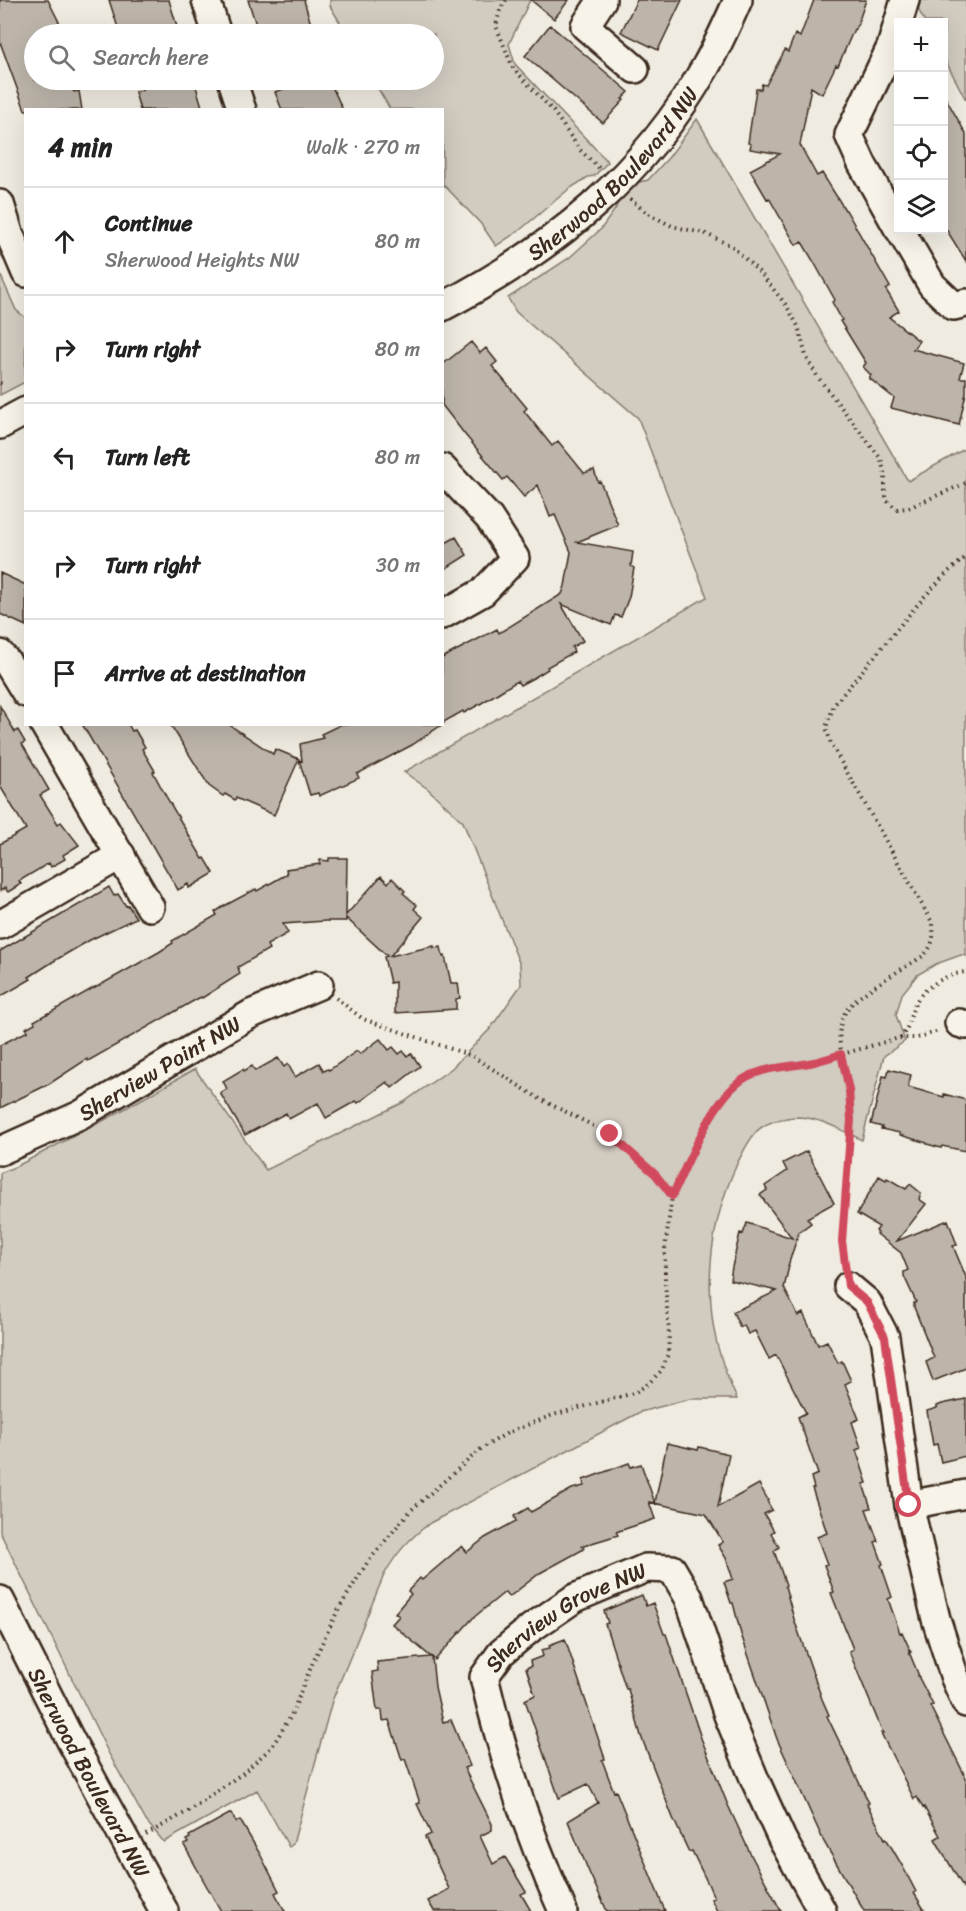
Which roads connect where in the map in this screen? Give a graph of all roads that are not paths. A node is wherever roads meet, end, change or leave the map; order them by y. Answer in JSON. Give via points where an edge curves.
{"nodes":[{"id":1,"x":206,"y":0,"type":"edge"},
{"id":2,"x":602,"y":0,"type":"edge"},
{"id":3,"x":738,"y":0,"type":"edge"},
{"id":4,"x":905,"y":0,"type":"edge"},
{"id":5,"x":214,"y":24,"type":"edge"},
{"id":6,"x":635,"y":69,"type":"dead end"},
{"id":7,"x":235,"y":90,"type":"edge"},
{"id":8,"x":241,"y":108,"type":"edge"},
{"id":9,"x":0,"y":204,"type":"edge"},
{"id":10,"x":894,"y":220,"type":"edge"},
{"id":11,"x":902,"y":234,"type":"edge"},
{"id":12,"x":24,"y":268,"type":"edge"},
{"id":13,"x":966,"y":303,"type":"edge"},
{"id":14,"x":444,"y":306,"type":"edge"},
{"id":15,"x":24,"y":412,"type":"edge"},
{"id":16,"x":0,"y":425,"type":"edge"},
{"id":17,"x":444,"y":470,"type":"edge"},
{"id":18,"x":444,"y":614,"type":"edge"},
{"id":19,"x":0,"y":654,"type":"edge"},
{"id":20,"x":24,"y":690,"type":"edge"},
{"id":21,"x":45,"y":726,"type":"edge"},
{"id":22,"x":121,"y":855,"type":"junction"},
{"id":23,"x":150,"y":907,"type":"dead end"},
{"id":24,"x":0,"y":926,"type":"edge"},
{"id":25,"x":319,"y":985,"type":"road end"},
{"id":26,"x":0,"y":1151,"type":"edge"},
{"id":27,"x":848,"y":1286,"type":"road end"},
{"id":28,"x":966,"y":1494,"type":"edge"},
{"id":29,"x":909,"y":1505,"type":"junction"},
{"id":30,"x":0,"y":1600,"type":"edge"},
{"id":31,"x":966,"y":1703,"type":"edge"},
{"id":32,"x":164,"y":1911,"type":"edge"},
{"id":33,"x":563,"y":1911,"type":"edge"},
{"id":34,"x":822,"y":1911,"type":"edge"}],
"edges":[{"from":1,"to":5,"type":"street"},
{"from":2,"to":6,"type":"street","via":[[585,26]]},
{"from":3,"to":14,"type":"street","name":"Sherwood Boulevard NW","via":[[686,98],[659,136],[615,184],[560,234],[517,265]]},
{"from":4,"to":10,"type":"street","via":[[891,47],[849,135]]},
{"from":7,"to":8,"type":"street"},
{"from":9,"to":12,"type":"street"},
{"from":11,"to":13,"type":"street","via":[[932,285],[954,306]]},
{"from":15,"to":16,"type":"street"},
{"from":17,"to":18,"type":"street","via":[[489,518],[515,558],[483,592]]},
{"from":19,"to":20,"type":"street"},
{"from":21,"to":22,"type":"street"},
{"from":22,"to":23,"type":"street"},
{"from":22,"to":24,"type":"street"},
{"from":25,"to":26,"type":"street","name":"Sherview Point NW","via":[[251,1014],[80,1115]]},
{"from":27,"to":29,"type":"street","via":[[867,1302],[885,1337]]},
{"from":28,"to":29,"type":"street"},
{"from":29,"to":31,"type":"street","via":[[936,1619]]},
{"from":30,"to":32,"type":"street","name":"Sherwood Boulevard NW"},
{"from":33,"to":34,"type":"street","name":"Sherview Grove NW","via":[[522,1811],[484,1677],[501,1653],[575,1598],[646,1568],[672,1569],[689,1598],[728,1715],[755,1780]]}]}
